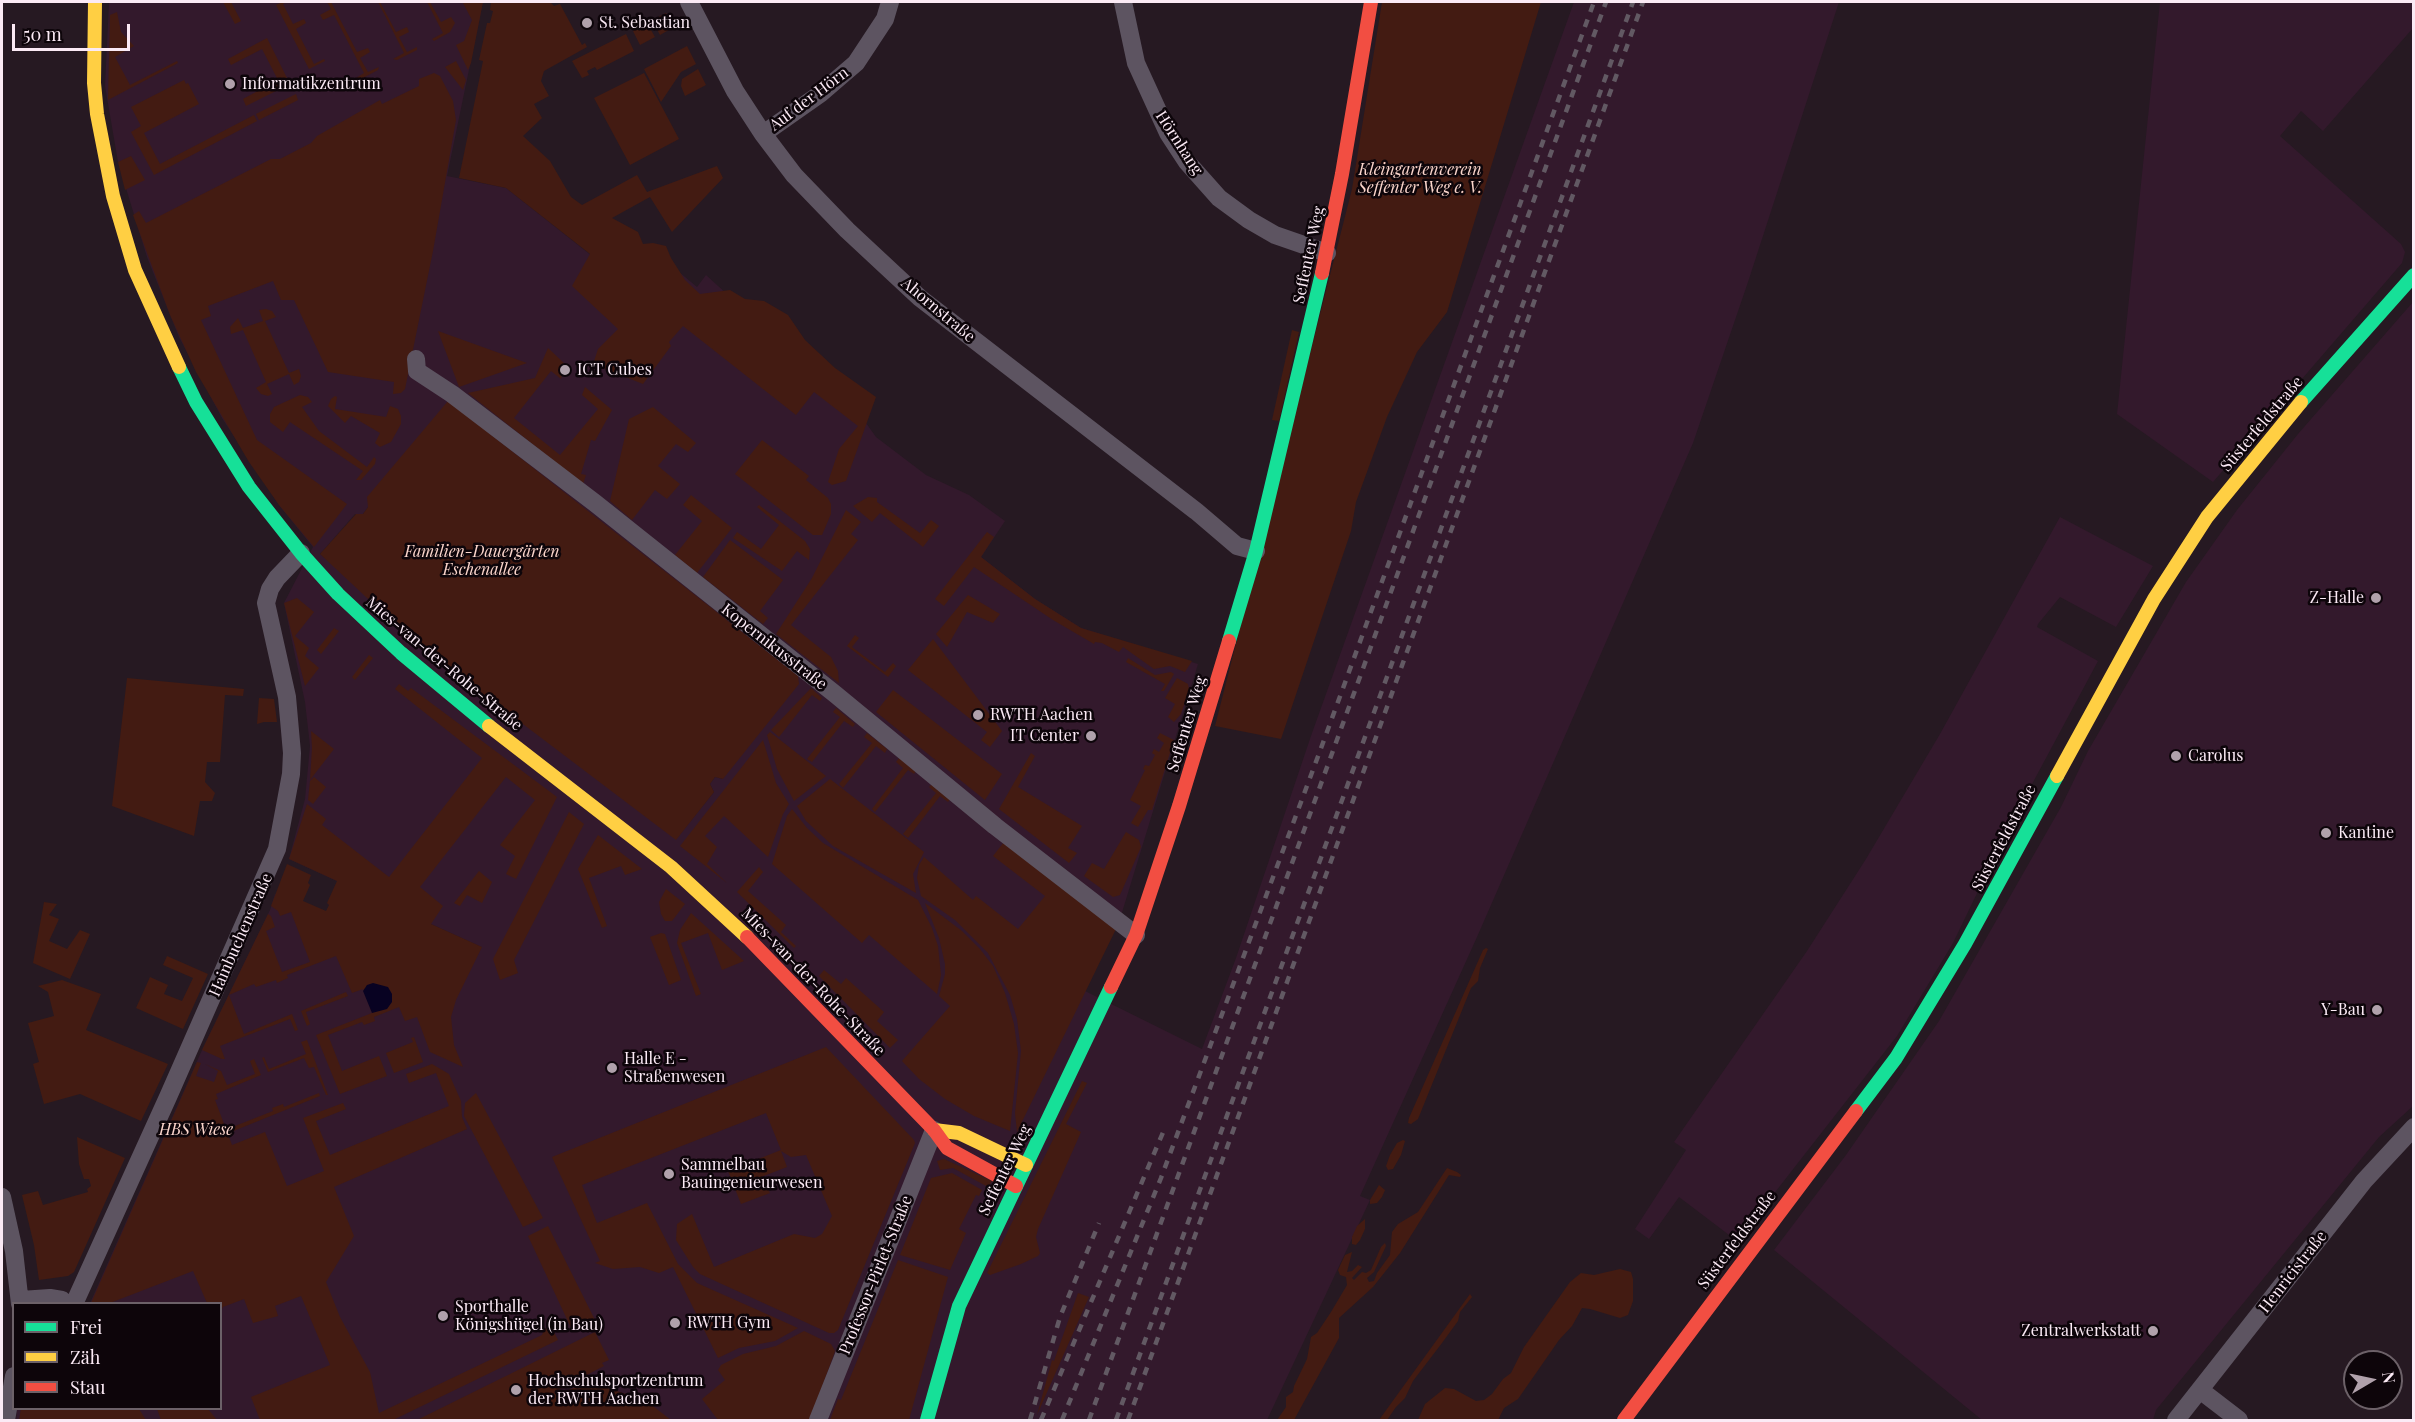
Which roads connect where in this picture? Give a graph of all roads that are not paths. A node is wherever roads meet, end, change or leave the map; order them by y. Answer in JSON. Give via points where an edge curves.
{"nodes":[{"id":1,"x":95,"y":2,"type":"edge"},
{"id":2,"x":689,"y":2,"type":"edge"},
{"id":3,"x":890,"y":2,"type":"edge"},
{"id":4,"x":1123,"y":2,"type":"edge"},
{"id":5,"x":1371,"y":2,"type":"edge"},
{"id":6,"x":763,"y":134,"type":"junction"},
{"id":7,"x":1327,"y":253,"type":"junction"},
{"id":8,"x":2414,"y":275,"type":"edge"},
{"id":9,"x":416,"y":359,"type":"dead end"},
{"id":10,"x":1256,"y":551,"type":"junction"},
{"id":11,"x":301,"y":554,"type":"junction"},
{"id":12,"x":1136,"y":935,"type":"junction"},
{"id":13,"x":934,"y":1130,"type":"junction"},
{"id":14,"x":2410,"y":1136,"type":"edge"},
{"id":15,"x":1026,"y":1165,"type":"junction"},
{"id":16,"x":1016,"y":1186,"type":"junction"},
{"id":17,"x":2,"y":1197,"type":"edge"},
{"id":18,"x":20,"y":1302,"type":"edge"},
{"id":19,"x":64,"y":1302,"type":"edge"},
{"id":20,"x":75,"y":1302,"type":"edge"},
{"id":21,"x":12,"y":1387,"type":"edge"},
{"id":22,"x":2199,"y":1390,"type":"junction"},
{"id":23,"x":6,"y":1420,"type":"edge"},
{"id":24,"x":818,"y":1420,"type":"edge"},
{"id":25,"x":927,"y":1420,"type":"edge"},
{"id":26,"x":1624,"y":1420,"type":"edge"},
{"id":27,"x":2176,"y":1420,"type":"edge"},
{"id":28,"x":2239,"y":1420,"type":"edge"}],
"edges":[{"from":1,"to":11,"type":"street","name":"Mies-van-der-Rohe-Straße","via":[[97,114],[113,196],[135,270],[196,402],[249,487]]},
{"from":2,"to":6,"type":"street","name":"Ahornstraße","via":[[735,91]]},
{"from":3,"to":6,"type":"street","name":"Auf der Hörn","via":[[885,19],[856,63]]},
{"from":4,"to":7,"type":"street","name":"Hörnhang","via":[[1136,63],[1168,133],[1187,162],[1219,198],[1249,220],[1275,235]]},
{"from":5,"to":7,"type":"street","name":"Seffenter Weg"},
{"from":6,"to":10,"type":"street","name":"Ahornstraße","via":[[794,175],[920,298],[1237,546]]},
{"from":7,"to":10,"type":"street","name":"Seffenter Weg"},
{"from":8,"to":26,"type":"street","name":"Süsterfeldstraße","via":[[2277,429],[2207,517],[2154,599],[1976,925],[1896,1058]]},
{"from":9,"to":12,"type":"street","name":"Kopernikusstraße","via":[[417,371],[595,503]]},
{"from":10,"to":12,"type":"street","name":"Seffenter Weg"},
{"from":11,"to":13,"type":"street","name":"Mies-van-der-Rohe-Straße","via":[[401,653],[671,867],[774,964]]},
{"from":11,"to":20,"type":"street","name":"Hainbuchenstraße","via":[[277,578],[266,603],[287,697],[292,753],[277,849]]},
{"from":12,"to":15,"type":"street","name":"Seffenter Weg"},
{"from":13,"to":15,"type":"street","via":[[959,1133]]},
{"from":13,"to":16,"type":"street","name":"Mies-van-der-Rohe-Straße","via":[[947,1148]]},
{"from":13,"to":24,"type":"street","name":"Professor-Pirlet-Straße"},
{"from":14,"to":22,"type":"street","name":"Henricistraße","via":[[2364,1181]]},
{"from":15,"to":16,"type":"street","name":"Seffenter Weg"},
{"from":16,"to":25,"type":"street","name":"Seffenter Weg","via":[[959,1306]]},
{"from":17,"to":18,"type":"street"},
{"from":18,"to":19,"type":"street","via":[[50,1298]]},
{"from":21,"to":23,"type":"street"},
{"from":22,"to":27,"type":"street","name":"Henricistraße"},
{"from":22,"to":28,"type":"street"}]}
